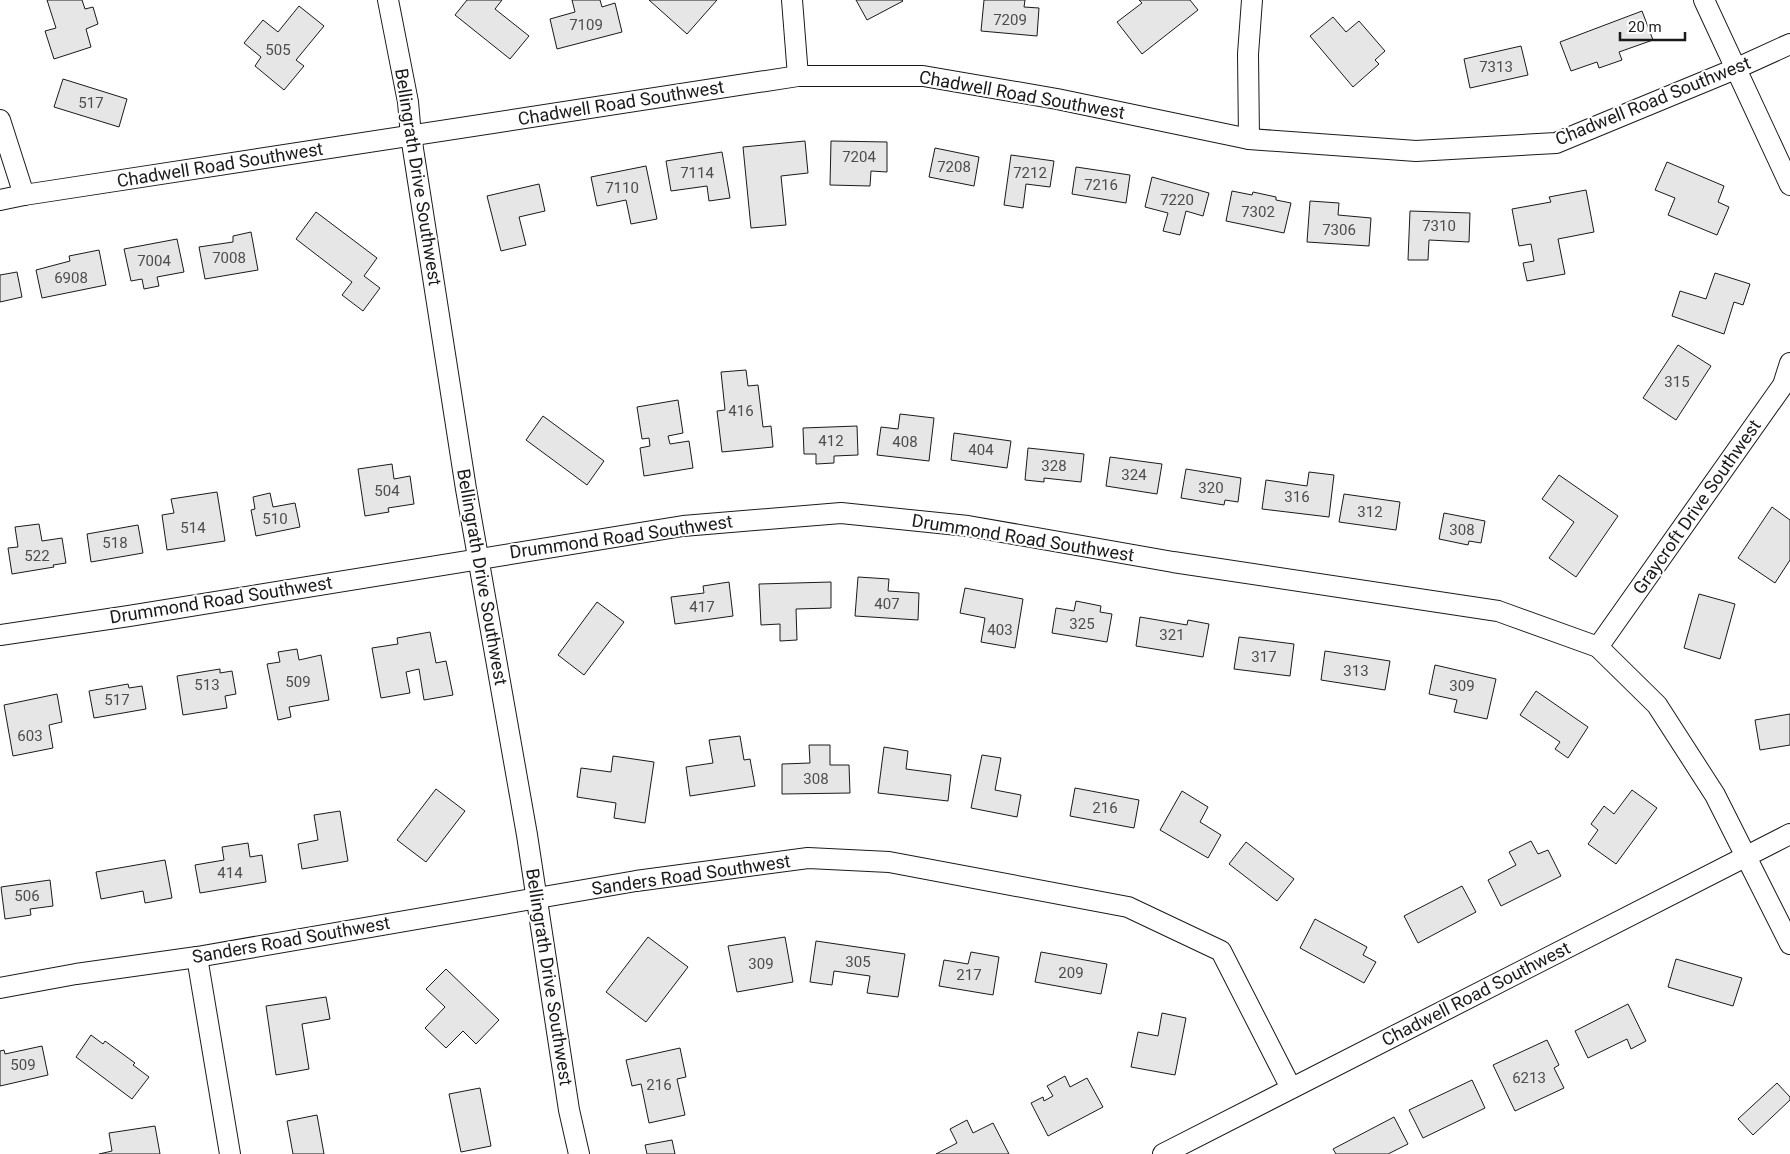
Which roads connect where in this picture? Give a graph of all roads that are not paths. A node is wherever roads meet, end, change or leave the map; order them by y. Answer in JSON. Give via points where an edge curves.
{"nodes":[{"id":1,"x":388,"y":0,"type":"edge"},
{"id":2,"x":792,"y":0,"type":"edge"},
{"id":3,"x":1252,"y":0,"type":"edge"},
{"id":4,"x":1704,"y":0,"type":"edge"},
{"id":5,"x":1790,"y":44,"type":"edge"},
{"id":6,"x":1735,"y":69,"type":"junction"},
{"id":7,"x":798,"y":76,"type":"junction"},
{"id":8,"x":0,"y":120,"type":"edge"},
{"id":9,"x":411,"y":136,"type":"junction"},
{"id":10,"x":1249,"y":139,"type":"junction"},
{"id":11,"x":1790,"y":186,"type":"edge"},
{"id":12,"x":24,"y":195,"type":"junction"},
{"id":13,"x":0,"y":200,"type":"edge"},
{"id":14,"x":1790,"y":363,"type":"edge"},
{"id":15,"x":478,"y":558,"type":"junction"},
{"id":16,"x":0,"y":635,"type":"edge"},
{"id":17,"x":1598,"y":646,"type":"junction"},
{"id":18,"x":1790,"y":834,"type":"edge"},
{"id":19,"x":1745,"y":857,"type":"junction"},
{"id":20,"x":536,"y":898,"type":"junction"},
{"id":21,"x":1790,"y":944,"type":"edge"},
{"id":22,"x":197,"y":956,"type":"junction"},
{"id":23,"x":0,"y":988,"type":"edge"},
{"id":24,"x":1291,"y":1088,"type":"junction"},
{"id":25,"x":230,"y":1154,"type":"edge"},
{"id":26,"x":579,"y":1154,"type":"edge"},
{"id":27,"x":1162,"y":1154,"type":"edge"}],
"edges":[{"from":1,"to":9,"type":"street","name":"Bellingrath Drive Southwest","via":[[408,102]]},
{"from":2,"to":7,"type":"street"},
{"from":3,"to":10,"type":"street","via":[[1248,54]]},
{"from":4,"to":6,"type":"street"},
{"from":5,"to":6,"type":"street","name":"Chadwell Road Southwest"},
{"from":6,"to":10,"type":"street","name":"Chadwell Road Southwest","via":[[1556,142],[1416,151]]},
{"from":6,"to":11,"type":"street"},
{"from":7,"to":9,"type":"street","name":"Chadwell Road Southwest"},
{"from":7,"to":10,"type":"street","name":"Chadwell Road Southwest","via":[[923,76],[1057,99]]},
{"from":8,"to":12,"type":"street"},
{"from":9,"to":12,"type":"street","name":"Chadwell Road Southwest"},
{"from":9,"to":15,"type":"street","name":"Bellingrath Drive Southwest"},
{"from":12,"to":13,"type":"street","name":"Chadwell Road Southwest"},
{"from":14,"to":17,"type":"street","name":"Graycroft Drive Southwest","via":[[1783,385]]},
{"from":15,"to":16,"type":"street","name":"Drummond Road Southwest"},
{"from":15,"to":17,"type":"street","name":"Drummond Road Southwest","via":[[683,526],[841,513],[968,526],[1172,562],[1498,611]]},
{"from":15,"to":20,"type":"street","name":"Bellingrath Drive Southwest"},
{"from":17,"to":19,"type":"street","name":"Drummond Road Southwest","via":[[1657,705],[1715,795]]},
{"from":18,"to":19,"type":"street","name":"Chadwell Road Southwest"},
{"from":19,"to":21,"type":"street","name":"Drummond Road Southwest"},
{"from":19,"to":24,"type":"street","name":"Chadwell Road Southwest"},
{"from":20,"to":22,"type":"street","name":"Sanders Road Southwest"},
{"from":20,"to":24,"type":"street","name":"Sanders Road Southwest","via":[[808,858],[889,862],[1128,907],[1221,951]]},
{"from":20,"to":26,"type":"street","name":"Bellingrath Drive Southwest","via":[[569,1110]]},
{"from":22,"to":23,"type":"street","name":"Sanders Road Southwest"},
{"from":22,"to":25,"type":"street"},
{"from":24,"to":27,"type":"street","name":"Chadwell Road Southwest"}]}
